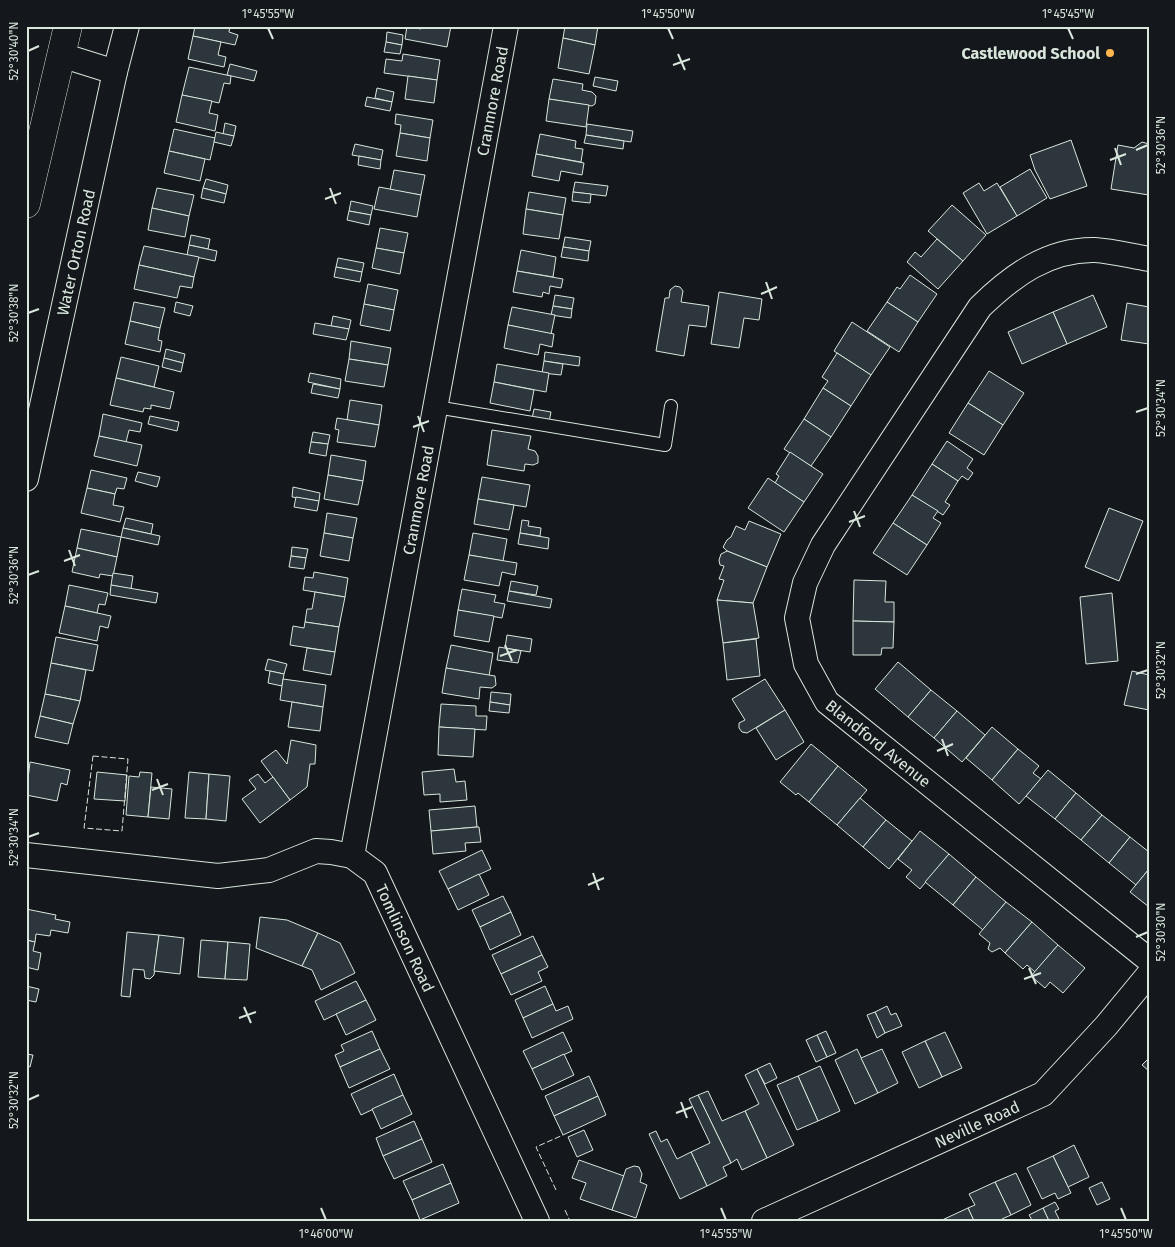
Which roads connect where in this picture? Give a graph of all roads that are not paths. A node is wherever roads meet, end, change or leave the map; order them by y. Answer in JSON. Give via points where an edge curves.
{"nodes":[{"id":1,"x":68,"y":26,"type":"edge"},
{"id":2,"x":128,"y":26,"type":"edge"},
{"id":3,"x":506,"y":26,"type":"edge"},
{"id":4,"x":61,"y":55,"type":"junction"},
{"id":5,"x":115,"y":72,"type":"junction"},
{"id":6,"x":26,"y":204,"type":"edge"},
{"id":7,"x":1149,"y":259,"type":"edge"},
{"id":8,"x":671,"y":406,"type":"dead end"},
{"id":9,"x":436,"y":407,"type":"junction"},
{"id":10,"x":26,"y":479,"type":"edge"},
{"id":11,"x":26,"y":855,"type":"edge"},
{"id":12,"x":352,"y":856,"type":"junction"},
{"id":13,"x":1149,"y":960,"type":"edge"},
{"id":14,"x":1149,"y":974,"type":"edge"},
{"id":15,"x":537,"y":1221,"type":"edge"},
{"id":16,"x":764,"y":1221,"type":"edge"}],
"edges":[{"from":1,"to":4,"type":"main road"},
{"from":2,"to":5,"type":"street","name":"Water Orton Road"},
{"from":3,"to":9,"type":"street","name":"Cranmore Road"},
{"from":4,"to":5,"type":"street"},
{"from":4,"to":6,"type":"main road"},
{"from":5,"to":10,"type":"street","name":"Water Orton Road"},
{"from":7,"to":13,"type":"street","name":"Blandford Avenue","via":[[1096,250],[1063,253],[1034,264],[1006,282],[980,307],[823,545],[805,583],[797,618],[806,664],[827,702]]},
{"from":8,"to":9,"type":"lane","via":[[665,445]]},
{"from":9,"to":12,"type":"street","name":"Cranmore Road"},
{"from":11,"to":12,"type":"street","name":"Tomlinson Road","via":[[218,876],[269,870],[316,851]]},
{"from":12,"to":15,"type":"street","name":"Tomlinson Road","via":[[376,873]]},
{"from":14,"to":16,"type":"street","name":"Neville Road","via":[[1043,1094]]}]}
